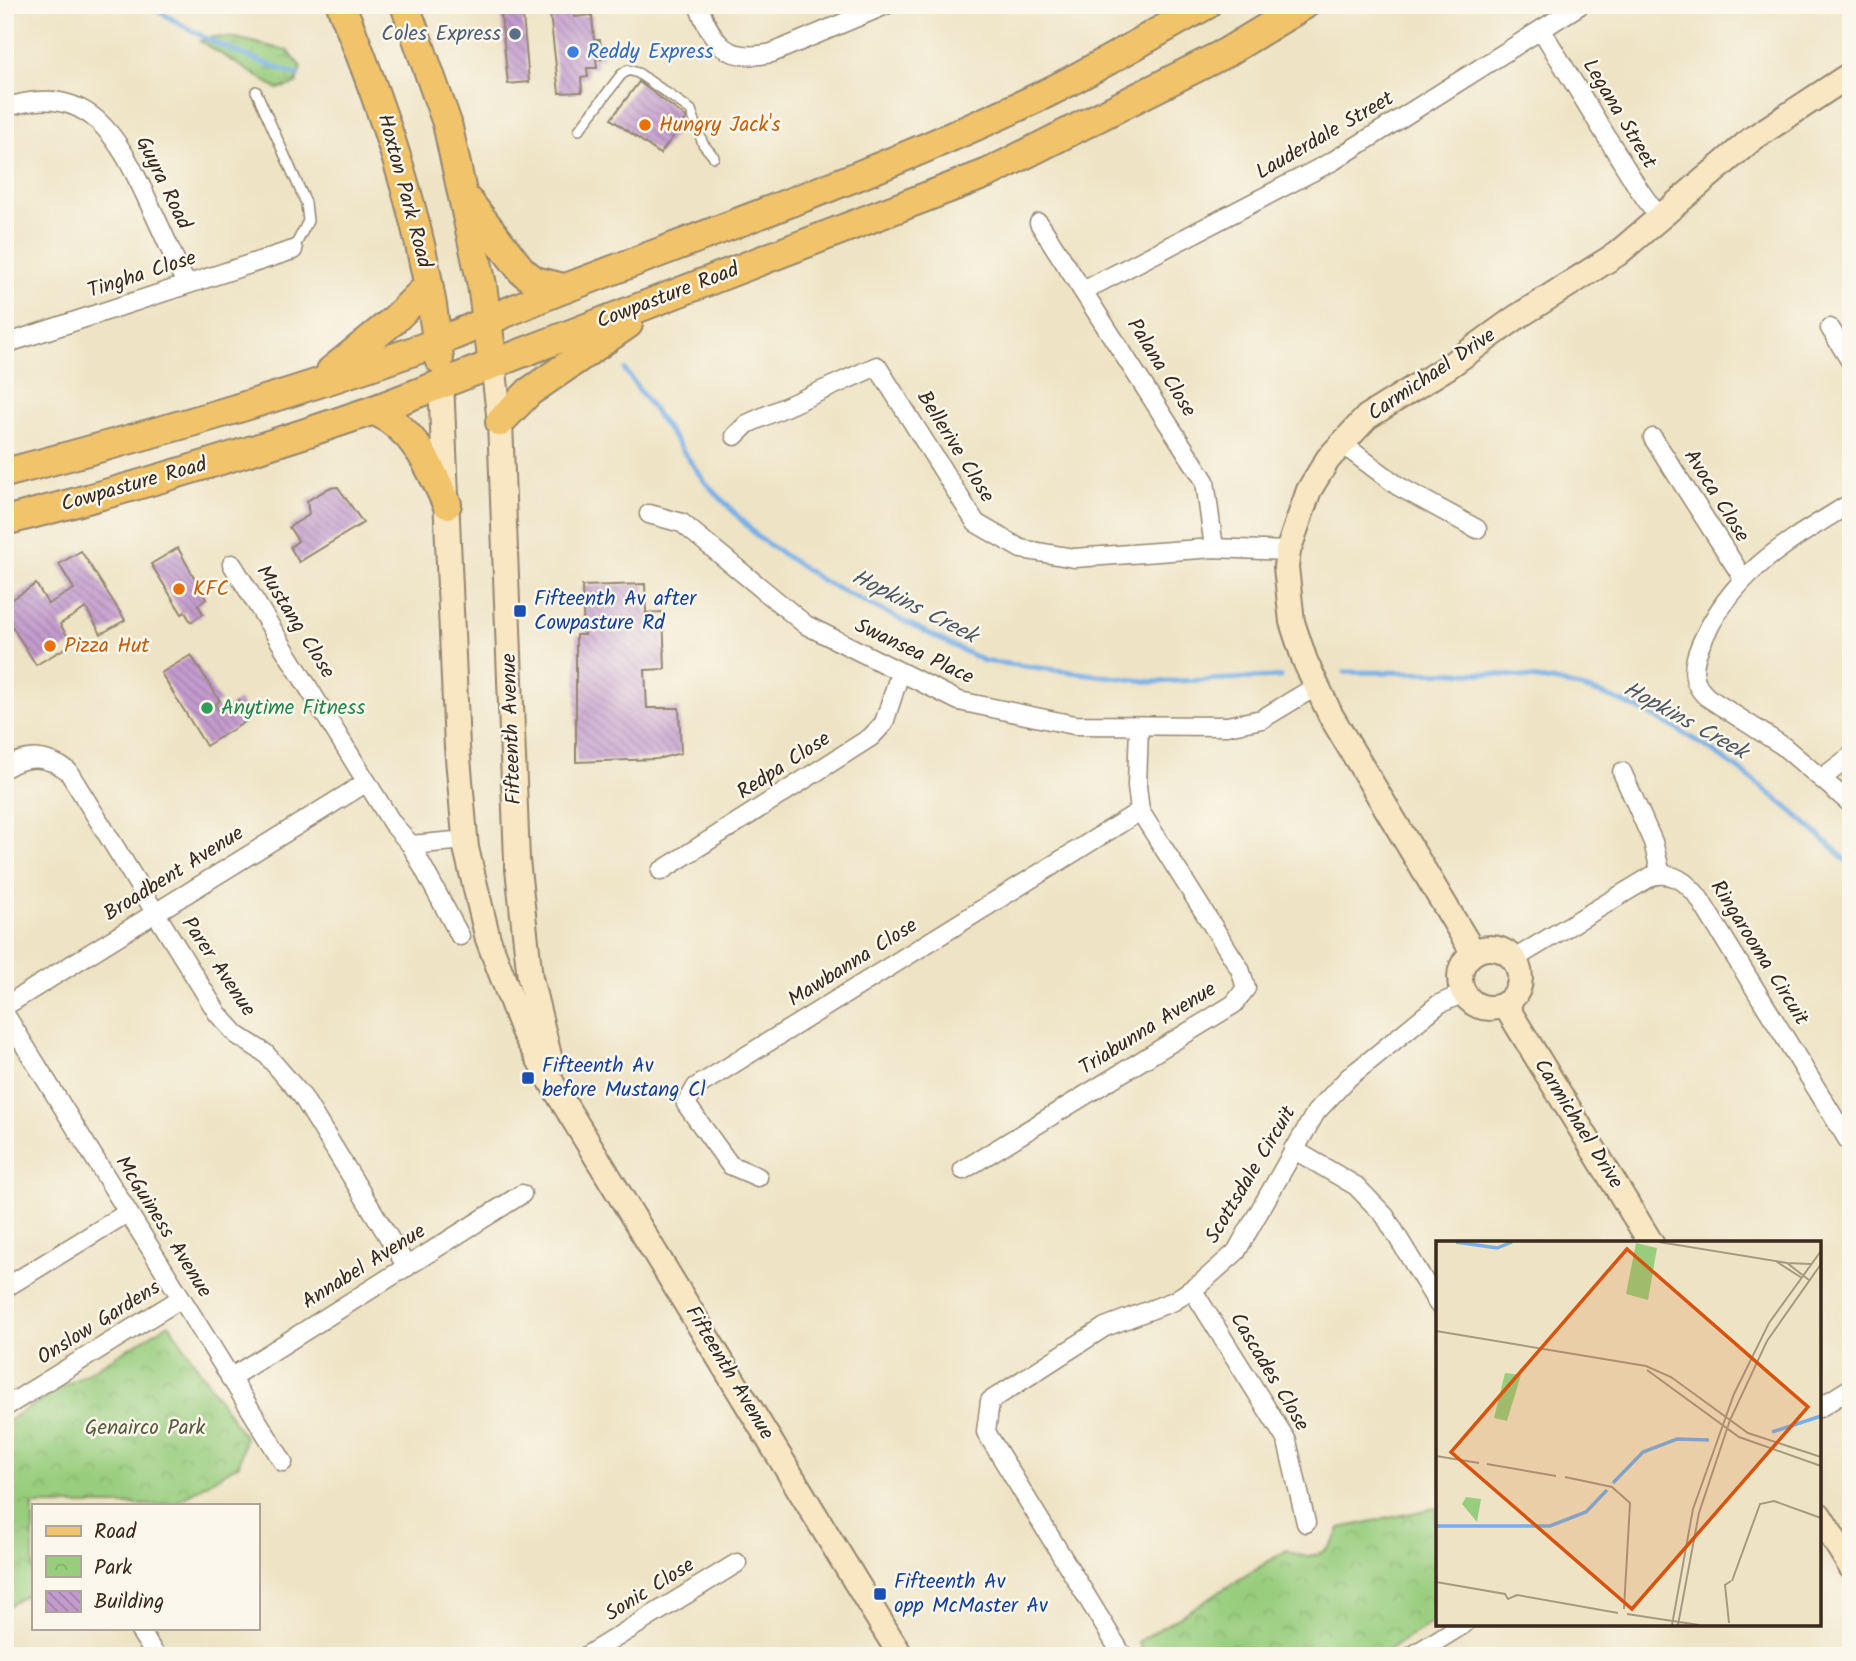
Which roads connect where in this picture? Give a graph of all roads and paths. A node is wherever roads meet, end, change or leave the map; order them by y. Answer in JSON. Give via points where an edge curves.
{"nodes":[{"id":1,"x":341,"y":5,"type":"edge"},
{"id":2,"x":405,"y":5,"type":"edge"},
{"id":3,"x":698,"y":5,"type":"edge"},
{"id":4,"x":886,"y":5,"type":"edge"},
{"id":5,"x":1206,"y":5,"type":"edge"},
{"id":6,"x":1304,"y":5,"type":"edge"},
{"id":7,"x":1580,"y":5,"type":"edge"},
{"id":8,"x":1542,"y":31,"type":"junction"},
{"id":9,"x":1851,"y":74,"type":"edge"},
{"id":10,"x":256,"y":91,"type":"dead end"},
{"id":11,"x":5,"y":108,"type":"edge"},
{"id":12,"x":579,"y":130,"type":"dead end"},
{"id":13,"x":714,"y":157,"type":"dead end"},
{"id":14,"x":463,"y":194,"type":"junction"},
{"id":15,"x":1660,"y":219,"type":"junction"},
{"id":16,"x":1039,"y":223,"type":"dead end"},
{"id":17,"x":293,"y":250,"type":"joint"},
{"id":18,"x":186,"y":284,"type":"junction"},
{"id":19,"x":428,"y":286,"type":"junction"},
{"id":20,"x":564,"y":288,"type":"junction"},
{"id":21,"x":1085,"y":290,"type":"junction"},
{"id":22,"x":671,"y":295,"type":"junction"},
{"id":23,"x":488,"y":322,"type":"junction"},
{"id":24,"x":1830,"y":328,"type":"dead end"},
{"id":25,"x":437,"y":342,"type":"junction"},
{"id":26,"x":5,"y":344,"type":"edge"},
{"id":27,"x":1851,"y":362,"type":"edge"},
{"id":28,"x":493,"y":364,"type":"junction"},
{"id":29,"x":441,"y":382,"type":"junction"},
{"id":30,"x":314,"y":384,"type":"junction"},
{"id":31,"x":374,"y":410,"type":"junction"},
{"id":32,"x":500,"y":422,"type":"junction"},
{"id":33,"x":736,"y":436,"type":"dead end"},
{"id":34,"x":1653,"y":438,"type":"dead end"},
{"id":35,"x":1341,"y":443,"type":"junction"},
{"id":36,"x":5,"y":472,"type":"edge"},
{"id":37,"x":1851,"y":503,"type":"edge"},
{"id":38,"x":447,"y":504,"type":"junction"},
{"id":39,"x":649,"y":514,"type":"dead end"},
{"id":40,"x":5,"y":521,"type":"edge"},
{"id":41,"x":1476,"y":529,"type":"dead end"},
{"id":42,"x":1214,"y":548,"type":"junction"},
{"id":43,"x":1288,"y":551,"type":"junction"},
{"id":44,"x":232,"y":564,"type":"dead end"},
{"id":45,"x":1743,"y":578,"type":"junction"},
{"id":46,"x":900,"y":673,"type":"junction"},
{"id":47,"x":1315,"y":687,"type":"junction"},
{"id":48,"x":1139,"y":726,"type":"junction"},
{"id":49,"x":1851,"y":756,"type":"edge"},
{"id":50,"x":5,"y":768,"type":"edge"},
{"id":51,"x":1622,"y":772,"type":"dead end"},
{"id":52,"x":1822,"y":778,"type":"junction"},
{"id":53,"x":367,"y":782,"type":"junction"},
{"id":54,"x":1851,"y":804,"type":"edge"},
{"id":55,"x":1140,"y":811,"type":"junction"},
{"id":56,"x":466,"y":840,"type":"junction"},
{"id":57,"x":411,"y":845,"type":"junction"},
{"id":58,"x":661,"y":871,"type":"dead end"},
{"id":59,"x":1661,"y":874,"type":"junction"},
{"id":60,"x":155,"y":913,"type":"junction"},
{"id":61,"x":460,"y":936,"type":"dead end"},
{"id":62,"x":1473,"y":952,"type":"junction"},
{"id":63,"x":1514,"y":959,"type":"junction"},
{"id":64,"x":1464,"y":993,"type":"junction"},
{"id":65,"x":1505,"y":1005,"type":"junction"},
{"id":66,"x":5,"y":1006,"type":"edge"},
{"id":67,"x":5,"y":1014,"type":"edge"},
{"id":68,"x":557,"y":1092,"type":"junction"},
{"id":69,"x":1851,"y":1145,"type":"edge"},
{"id":70,"x":1293,"y":1149,"type":"junction"},
{"id":71,"x":963,"y":1170,"type":"dead end"},
{"id":72,"x":758,"y":1177,"type":"dead end"},
{"id":73,"x":522,"y":1194,"type":"dead end"},
{"id":74,"x":127,"y":1213,"type":"junction"},
{"id":75,"x":1650,"y":1241,"type":"edge"},
{"id":76,"x":407,"y":1267,"type":"junction"},
{"id":77,"x":5,"y":1288,"type":"edge"},
{"id":78,"x":1192,"y":1289,"type":"junction"},
{"id":79,"x":180,"y":1298,"type":"junction"},
{"id":80,"x":1436,"y":1301,"type":"edge"},
{"id":81,"x":230,"y":1378,"type":"junction"},
{"id":82,"x":1851,"y":1388,"type":"edge"},
{"id":83,"x":6,"y":1404,"type":"edge"},
{"id":84,"x":1821,"y":1407,"type":"edge"},
{"id":85,"x":282,"y":1462,"type":"dead end"},
{"id":86,"x":1821,"y":1518,"type":"edge"},
{"id":87,"x":1306,"y":1523,"type":"dead end"},
{"id":88,"x":737,"y":1563,"type":"dead end"},
{"id":89,"x":1851,"y":1567,"type":"edge"},
{"id":90,"x":1461,"y":1626,"type":"edge"},
{"id":91,"x":139,"y":1630,"type":"edge"},
{"id":92,"x":156,"y":1656,"type":"edge"},
{"id":93,"x":586,"y":1656,"type":"edge"},
{"id":94,"x":901,"y":1656,"type":"edge"},
{"id":95,"x":1123,"y":1656,"type":"edge"},
{"id":96,"x":1412,"y":1656,"type":"edge"}],
"edges":[{"from":1,"to":19,"type":"main road","name":"Hoxton Park Road","via":[[378,95],[408,194]]},
{"from":2,"to":14,"type":"main road","via":[[447,123]]},
{"from":3,"to":4,"type":"street","via":[[717,45],[752,57],[772,53]]},
{"from":5,"to":20,"type":"main road","name":"Cowpasture Road","via":[[1048,92],[935,142],[816,193]]},
{"from":6,"to":22,"type":"main road","name":"Cowpasture Road","via":[[1227,52],[988,173]]},
{"from":7,"to":8,"type":"street","name":"Lauderdale Street"},
{"from":8,"to":15,"type":"street","name":"Legana Street"},
{"from":8,"to":21,"type":"street","name":"Lauderdale Street","via":[[1333,162]]},
{"from":9,"to":15,"type":"main road","name":"Carmichael Drive","via":[[1752,139]]},
{"from":10,"to":17,"type":"lane","via":[[306,203],[308,221]]},
{"from":11,"to":18,"type":"street","name":"Guyra Road","via":[[37,100],[58,103],[78,107],[106,126],[125,152]]},
{"from":12,"to":13,"type":"lane","via":[[628,70],[691,110],[703,144]]},
{"from":14,"to":20,"type":"main road","via":[[522,271],[535,281]]},
{"from":14,"to":23,"type":"main road"},
{"from":15,"to":35,"type":"main road","name":"Carmichael Drive","via":[[1618,254],[1383,405]]},
{"from":16,"to":21,"type":"street","name":"Palana Close"},
{"from":17,"to":18,"type":"street","name":"Tingha Close"},
{"from":18,"to":26,"type":"street","name":"Tingha Close"},
{"from":19,"to":25,"type":"main road","name":"Hoxton Park Road"},
{"from":19,"to":30,"type":"main road","via":[[394,320]]},
{"from":20,"to":23,"type":"main road","name":"Cowpasture Road"},
{"from":21,"to":42,"type":"street","name":"Palana Close","via":[[1205,481]]},
{"from":22,"to":28,"type":"main road","name":"Cowpasture Road"},
{"from":22,"to":32,"type":"main road","via":[[529,392]]},
{"from":23,"to":25,"type":"main road","name":"Cowpasture Road"},
{"from":23,"to":28,"type":"main road"},
{"from":24,"to":27,"type":"street"},
{"from":25,"to":29,"type":"main road","name":"Hoxton Park Road"},
{"from":25,"to":30,"type":"main road","name":"Cowpasture Road"},
{"from":28,"to":29,"type":"main road","name":"Cowpasture Road"},
{"from":28,"to":32,"type":"main road","name":"Fifteenth Avenue"},
{"from":29,"to":31,"type":"main road","name":"Cowpasture Road"},
{"from":29,"to":38,"type":"main road","name":"Fifteenth Avenue"},
{"from":30,"to":36,"type":"main road","name":"Cowpasture Road","via":[[161,432]]},
{"from":31,"to":38,"type":"main road","via":[[407,432],[427,458]]},
{"from":31,"to":40,"type":"main road","name":"Cowpasture Road","via":[[112,494]]},
{"from":32,"to":68,"type":"main road","name":"Fifteenth Avenue","via":[[517,860],[530,978]]},
{"from":33,"to":42,"type":"street","name":"Bellerive Close","via":[[747,424],[877,366],[968,512],[1000,539],[1021,549],[1074,558]]},
{"from":34,"to":45,"type":"street","name":"Avoca Close"},
{"from":35,"to":41,"type":"street","via":[[1398,486]]},
{"from":35,"to":43,"type":"main road","name":"Carmichael Drive","via":[[1309,490]]},
{"from":37,"to":45,"type":"street","via":[[1777,550]]},
{"from":38,"to":56,"type":"main road","name":"Fifteenth Avenue","via":[[457,747]]},
{"from":39,"to":46,"type":"street","name":"Swansea Place","via":[[682,523],[806,625]]},
{"from":42,"to":43,"type":"street","name":"Bellerive Close"},
{"from":43,"to":47,"type":"main road","name":"Carmichael Drive","via":[[1292,622]]},
{"from":44,"to":53,"type":"street","name":"Mustang Close"},
{"from":45,"to":52,"type":"street","via":[[1716,615],[1698,652],[1696,684],[1707,697],[1762,730]]},
{"from":46,"to":48,"type":"street","name":"Swansea Place","via":[[959,701],[1017,715],[1074,725]]},
{"from":46,"to":58,"type":"street","name":"Redpa Close","via":[[884,723],[871,737]]},
{"from":47,"to":48,"type":"street","name":"Swansea Place","via":[[1262,719],[1227,726]]},
{"from":47,"to":62,"type":"main road","name":"Carmichael Drive"},
{"from":48,"to":55,"type":"street","name":"Triabunna Avenue"},
{"from":49,"to":52,"type":"street"},
{"from":50,"to":60,"type":"street","name":"Parer Avenue","via":[[25,758],[40,757],[68,771]]},
{"from":51,"to":59,"type":"street","via":[[1653,842]]},
{"from":52,"to":54,"type":"street"},
{"from":53,"to":57,"type":"street","name":"Mustang Close"},
{"from":53,"to":60,"type":"street","name":"Broadbent Avenue"},
{"from":55,"to":71,"type":"street","name":"Triabunna Avenue","via":[[1241,969],[1246,988],[1234,1004]]},
{"from":55,"to":72,"type":"street","name":"Mawbanna Close","via":[[696,1087],[685,1104],[730,1165]]},
{"from":56,"to":57,"type":"street"},
{"from":56,"to":68,"type":"main road","name":"Fifteenth Avenue","via":[[488,939],[523,1031]]},
{"from":57,"to":61,"type":"street","name":"Mustang Close"},
{"from":59,"to":63,"type":"street"},
{"from":59,"to":69,"type":"street","name":"Ringarooma Circuit","via":[[1681,880],[1699,898]]},
{"from":60,"to":66,"type":"street","name":"Broadbent Avenue"},
{"from":60,"to":76,"type":"street","name":"Parer Avenue","via":[[218,1014],[237,1035],[265,1053],[302,1096]]},
{"from":62,"to":63,"type":"main road","via":[[1494,947]]},
{"from":62,"to":64,"type":"main road","via":[[1460,972]]},
{"from":63,"to":65,"type":"main road","via":[[1520,985]]},
{"from":64,"to":65,"type":"main road","via":[[1485,1008]]},
{"from":64,"to":70,"type":"street","name":"Scottsdale Circuit","via":[[1439,1004],[1349,1077],[1316,1112]]},
{"from":65,"to":75,"type":"main road","name":"Carmichael Drive"},
{"from":67,"to":74,"type":"street","name":"McGuiness Avenue"},
{"from":68,"to":94,"type":"main road","name":"Fifteenth Avenue"},
{"from":70,"to":78,"type":"street","name":"Scottsdale Circuit","via":[[1236,1252]]},
{"from":70,"to":80,"type":"street","via":[[1356,1186],[1385,1216]]},
{"from":73,"to":76,"type":"street","name":"Annabel Avenue"},
{"from":74,"to":77,"type":"street"},
{"from":74,"to":79,"type":"street","name":"McGuiness Avenue"},
{"from":76,"to":81,"type":"street","name":"Annabel Avenue"},
{"from":78,"to":87,"type":"street","name":"Cascades Close","via":[[1287,1441]]},
{"from":78,"to":95,"type":"street","name":"Scottsdale Circuit","via":[[1174,1301],[1105,1327],[990,1401],[986,1412],[986,1432]]},
{"from":79,"to":81,"type":"street","name":"McGuiness Avenue"},
{"from":79,"to":83,"type":"street","name":"Onslow Gardens"},
{"from":81,"to":85,"type":"street","name":"McGuiness Avenue"},
{"from":82,"to":84,"type":"street"},
{"from":86,"to":89,"type":"main road"},
{"from":88,"to":93,"type":"street","name":"Sonic Close"},
{"from":90,"to":96,"type":"street"},
{"from":91,"to":92,"type":"street"}]}
